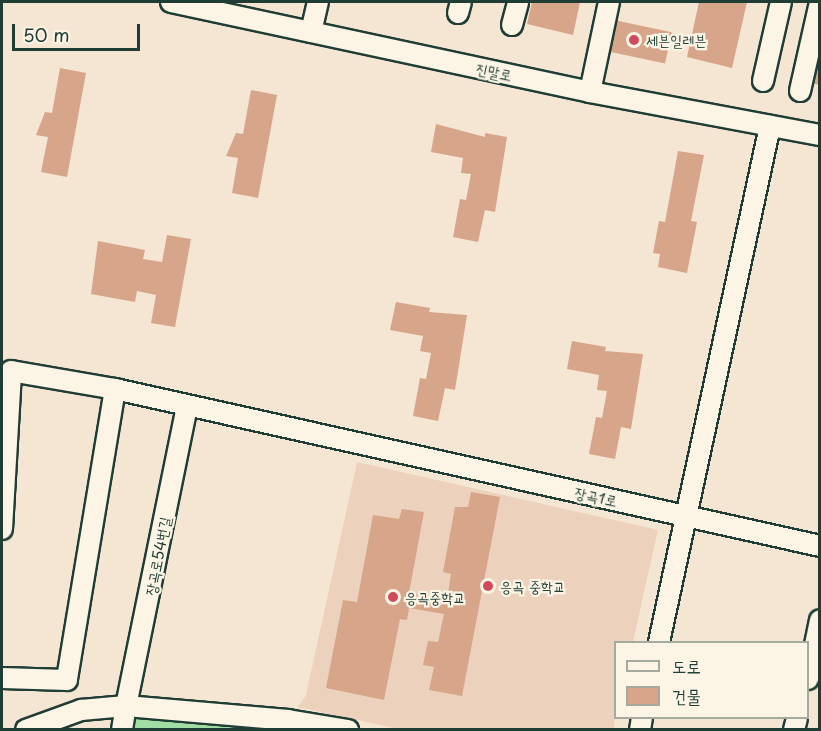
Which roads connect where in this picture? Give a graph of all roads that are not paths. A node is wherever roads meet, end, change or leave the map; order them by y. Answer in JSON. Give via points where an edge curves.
{"nodes":[{"id":1,"x":171,"y":2,"type":"edge"},
{"id":2,"x":318,"y":2,"type":"edge"},
{"id":3,"x":518,"y":2,"type":"edge"},
{"id":4,"x":609,"y":2,"type":"edge"},
{"id":5,"x":781,"y":2,"type":"edge"},
{"id":6,"x":819,"y":2,"type":"edge"},
{"id":7,"x":512,"y":25,"type":"dead end"},
{"id":8,"x":311,"y":32,"type":"junction"},
{"id":9,"x":763,"y":81,"type":"dead end"},
{"id":10,"x":800,"y":91,"type":"dead end"},
{"id":11,"x":590,"y":92,"type":"junction"},
{"id":12,"x":770,"y":126,"type":"junction"},
{"id":13,"x":819,"y":135,"type":"edge"},
{"id":14,"x":115,"y":389,"type":"junction"},
{"id":15,"x":188,"y":406,"type":"junction"},
{"id":16,"x":688,"y":517,"type":"junction"},
{"id":17,"x":2,"y":529,"type":"edge"},
{"id":18,"x":819,"y":546,"type":"edge"},
{"id":19,"x":819,"y":620,"type":"edge"},
{"id":20,"x":659,"y":641,"type":"edge"},
{"id":21,"x":812,"y":676,"type":"edge"},
{"id":22,"x":2,"y":678,"type":"edge"},
{"id":23,"x":126,"y":706,"type":"junction"},
{"id":24,"x":26,"y":729,"type":"edge"},
{"id":25,"x":122,"y":729,"type":"edge"},
{"id":26,"x":348,"y":729,"type":"edge"}],
"edges":[{"from":1,"to":8,"type":"street","name":"진말로"},
{"from":2,"to":8,"type":"street"},
{"from":3,"to":7,"type":"street"},
{"from":4,"to":11,"type":"street"},
{"from":5,"to":9,"type":"street"},
{"from":6,"to":10,"type":"street"},
{"from":8,"to":11,"type":"street","name":"진말로"},
{"from":11,"to":12,"type":"street","name":"진말로"},
{"from":12,"to":13,"type":"street","name":"진말로"},
{"from":12,"to":16,"type":"street"},
{"from":14,"to":15,"type":"street","name":"장곡1로"},
{"from":14,"to":17,"type":"street","name":"장곡1로","via":[[11,371]]},
{"from":14,"to":22,"type":"street","via":[[67,680]]},
{"from":15,"to":16,"type":"street","name":"장곡1로"},
{"from":15,"to":23,"type":"street","name":"장곡로54번길"},
{"from":16,"to":18,"type":"street","name":"장곡1로"},
{"from":16,"to":20,"type":"street"},
{"from":19,"to":21,"type":"street"},
{"from":23,"to":24,"type":"street","via":[[81,710]]},
{"from":23,"to":25,"type":"street","name":"장곡로54번길"},
{"from":23,"to":26,"type":"street"}]}
